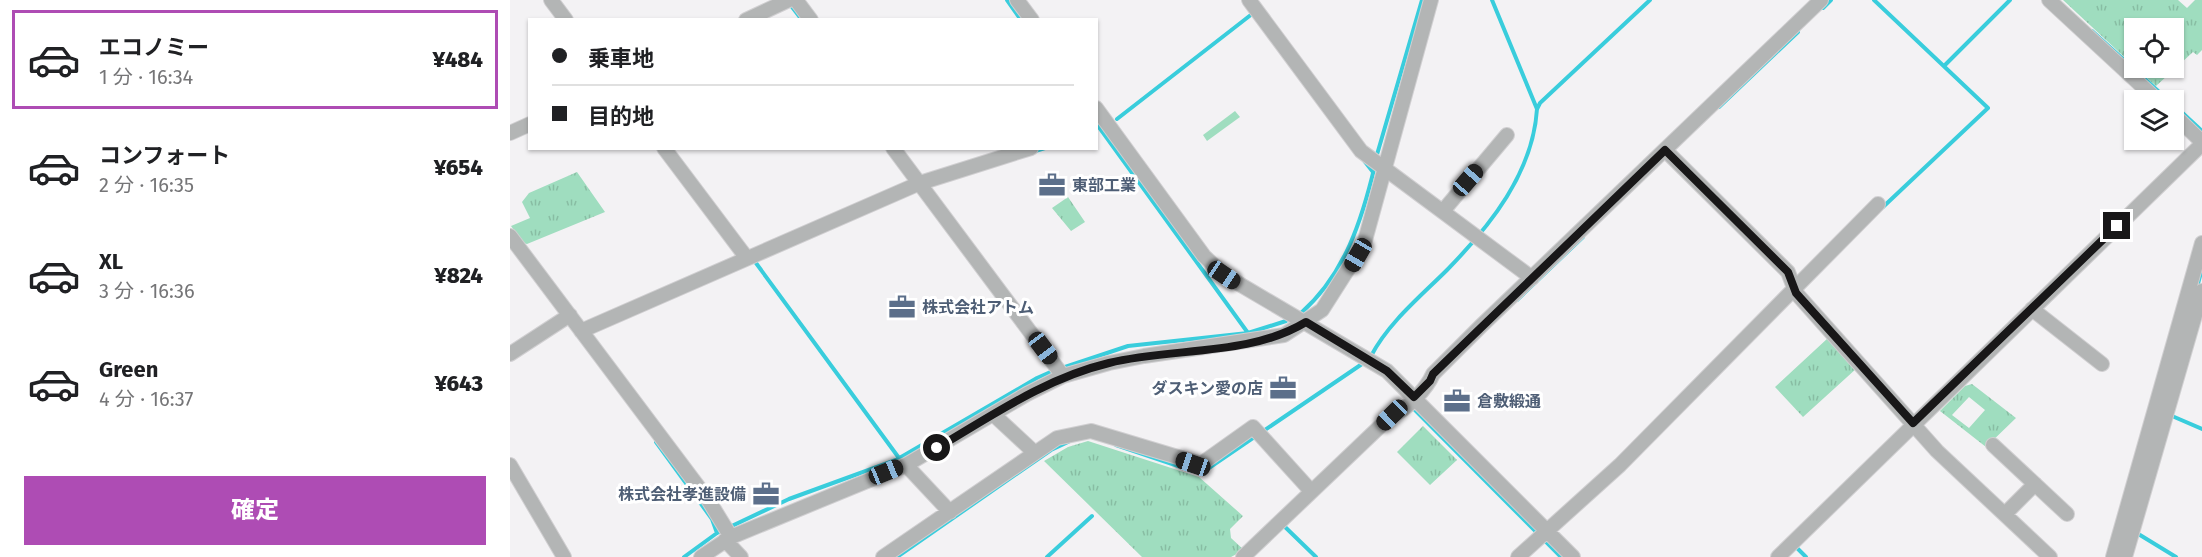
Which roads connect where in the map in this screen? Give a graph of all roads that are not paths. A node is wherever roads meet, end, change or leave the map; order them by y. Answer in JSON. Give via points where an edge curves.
{"nodes":[{"id":1,"x":551,"y":0,"type":"edge"},
{"id":2,"x":790,"y":0,"type":"edge"},
{"id":3,"x":1017,"y":0,"type":"edge"},
{"id":4,"x":1249,"y":0,"type":"edge"},
{"id":5,"x":1431,"y":0,"type":"edge"},
{"id":6,"x":1821,"y":0,"type":"edge"},
{"id":7,"x":2049,"y":0,"type":"edge"},
{"id":8,"x":564,"y":18,"type":"edge"},
{"id":9,"x":750,"y":18,"type":"edge"},
{"id":10,"x":809,"y":18,"type":"edge"},
{"id":11,"x":1030,"y":18,"type":"edge"},
{"id":12,"x":2146,"y":90,"type":"edge"},
{"id":13,"x":1099,"y":118,"type":"edge"},
{"id":14,"x":528,"y":125,"type":"edge"},
{"id":15,"x":2184,"y":126,"type":"edge"},
{"id":16,"x":510,"y":133,"type":"edge"},
{"id":17,"x":1507,"y":135,"type":"dead end"},
{"id":18,"x":2202,"y":143,"type":"edge"},
{"id":19,"x":666,"y":150,"type":"edge"},
{"id":20,"x":895,"y":150,"type":"edge"},
{"id":21,"x":1025,"y":150,"type":"edge"},
{"id":22,"x":1668,"y":153,"type":"junction"},
{"id":23,"x":1378,"y":165,"type":"junction"},
{"id":24,"x":923,"y":184,"type":"junction"},
{"id":25,"x":1878,"y":204,"type":"dead end"},
{"id":26,"x":1443,"y":211,"type":"junction"},
{"id":27,"x":510,"y":236,"type":"edge"},
{"id":28,"x":2202,"y":243,"type":"edge"},
{"id":29,"x":749,"y":256,"type":"junction"},
{"id":30,"x":1532,"y":278,"type":"junction"},
{"id":31,"x":1795,"y":290,"type":"junction"},
{"id":32,"x":2202,"y":291,"type":"edge"},
{"id":33,"x":2032,"y":309,"type":"junction"},
{"id":34,"x":566,"y":318,"type":"junction"},
{"id":35,"x":1306,"y":322,"type":"junction"},
{"id":36,"x":581,"y":331,"type":"junction"},
{"id":37,"x":2190,"y":333,"type":"junction"},
{"id":38,"x":2202,"y":341,"type":"edge"},
{"id":39,"x":510,"y":354,"type":"edge"},
{"id":40,"x":2102,"y":364,"type":"dead end"},
{"id":41,"x":1060,"y":372,"type":"junction"},
{"id":42,"x":1414,"y":397,"type":"junction"},
{"id":43,"x":994,"y":415,"type":"junction"},
{"id":44,"x":1915,"y":426,"type":"junction"},
{"id":45,"x":1993,"y":445,"type":"dead end"},
{"id":46,"x":1035,"y":453,"type":"junction"},
{"id":47,"x":510,"y":465,"type":"edge"},
{"id":48,"x":906,"y":465,"type":"junction"},
{"id":49,"x":2035,"y":484,"type":"junction"},
{"id":50,"x":1311,"y":491,"type":"junction"},
{"id":51,"x":950,"y":512,"type":"junction"},
{"id":52,"x":2005,"y":514,"type":"junction"},
{"id":53,"x":2067,"y":514,"type":"dead end"},
{"id":54,"x":727,"y":534,"type":"junction"},
{"id":55,"x":1542,"y":534,"type":"junction"},
{"id":56,"x":564,"y":557,"type":"edge"},
{"id":57,"x":701,"y":557,"type":"edge"},
{"id":58,"x":741,"y":557,"type":"edge"},
{"id":59,"x":883,"y":557,"type":"edge"},
{"id":60,"x":1243,"y":557,"type":"edge"},
{"id":61,"x":1518,"y":557,"type":"edge"},
{"id":62,"x":1573,"y":557,"type":"edge"},
{"id":63,"x":1778,"y":557,"type":"edge"},
{"id":64,"x":2050,"y":557,"type":"edge"},
{"id":65,"x":2113,"y":557,"type":"edge"},
{"id":66,"x":2126,"y":557,"type":"edge"}],
"edges":[{"from":1,"to":8,"type":"street"},
{"from":2,"to":9,"type":"street"},
{"from":2,"to":10,"type":"street"},
{"from":3,"to":11,"type":"street"},
{"from":4,"to":23,"type":"street","via":[[1361,152]]},
{"from":5,"to":23,"type":"street"},
{"from":6,"to":22,"type":"street"},
{"from":7,"to":12,"type":"street"},
{"from":13,"to":35,"type":"street","via":[[1204,256],[1249,292]]},
{"from":14,"to":16,"type":"street"},
{"from":15,"to":18,"type":"street"},
{"from":17,"to":26,"type":"street"},
{"from":18,"to":33,"type":"street"},
{"from":19,"to":29,"type":"street"},
{"from":20,"to":24,"type":"street"},
{"from":21,"to":24,"type":"street"},
{"from":22,"to":30,"type":"street"},
{"from":22,"to":31,"type":"street","via":[[1788,272]]},
{"from":23,"to":26,"type":"street"},
{"from":23,"to":35,"type":"street","via":[[1364,244],[1322,310]]},
{"from":24,"to":29,"type":"street"},
{"from":24,"to":41,"type":"street"},
{"from":25,"to":31,"type":"street"},
{"from":26,"to":30,"type":"street"},
{"from":27,"to":34,"type":"street"},
{"from":28,"to":65,"type":"street"},
{"from":29,"to":36,"type":"street"},
{"from":30,"to":42,"type":"street"},
{"from":31,"to":44,"type":"street"},
{"from":31,"to":55,"type":"street","via":[[1620,465]]},
{"from":32,"to":37,"type":"street"},
{"from":33,"to":40,"type":"street"},
{"from":33,"to":44,"type":"street"},
{"from":34,"to":36,"type":"street"},
{"from":34,"to":39,"type":"street"},
{"from":35,"to":41,"type":"street","via":[[1284,335]]},
{"from":35,"to":42,"type":"street","via":[[1387,371]]},
{"from":36,"to":54,"type":"street","via":[[709,501]]},
{"from":37,"to":38,"type":"street"},
{"from":37,"to":66,"type":"street"},
{"from":41,"to":43,"type":"street"},
{"from":42,"to":50,"type":"street"},
{"from":42,"to":55,"type":"street"},
{"from":43,"to":46,"type":"street"},
{"from":43,"to":48,"type":"street"},
{"from":44,"to":52,"type":"street"},
{"from":44,"to":63,"type":"street"},
{"from":45,"to":49,"type":"street"},
{"from":46,"to":50,"type":"street","via":[[1057,438],[1091,430],[1201,464],[1253,427]]},
{"from":46,"to":51,"type":"street"},
{"from":47,"to":56,"type":"street"},
{"from":48,"to":51,"type":"street"},
{"from":48,"to":54,"type":"street"},
{"from":49,"to":52,"type":"street"},
{"from":49,"to":53,"type":"street"},
{"from":50,"to":60,"type":"street"},
{"from":51,"to":59,"type":"street"},
{"from":52,"to":64,"type":"street"},
{"from":54,"to":57,"type":"street"},
{"from":54,"to":58,"type":"street"},
{"from":55,"to":61,"type":"street"},
{"from":55,"to":62,"type":"street"}]}
